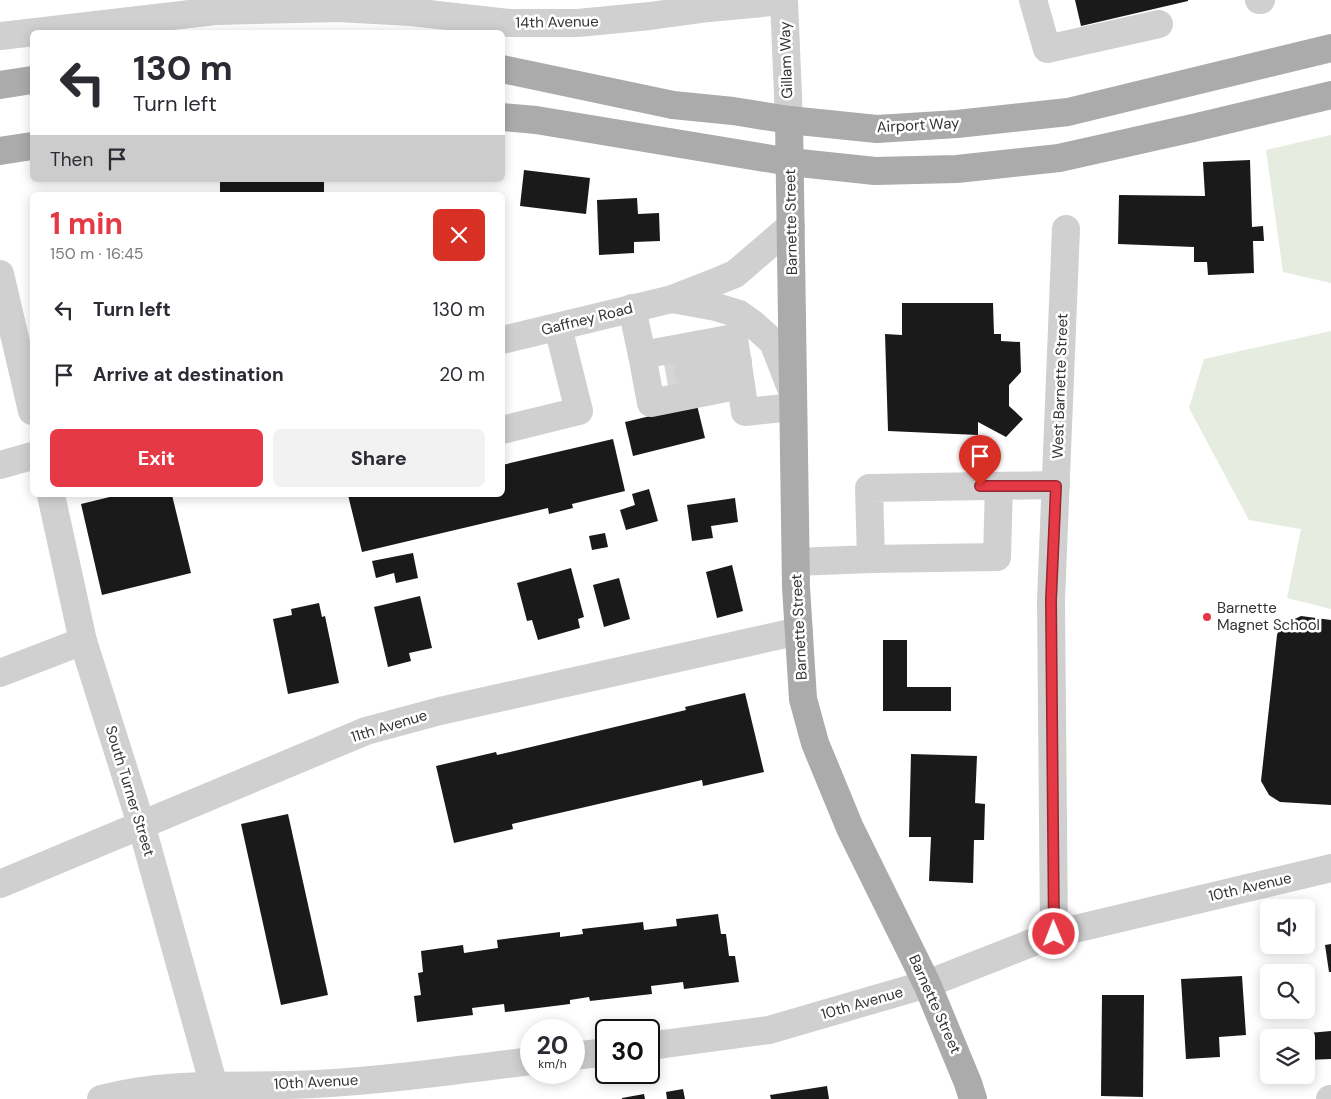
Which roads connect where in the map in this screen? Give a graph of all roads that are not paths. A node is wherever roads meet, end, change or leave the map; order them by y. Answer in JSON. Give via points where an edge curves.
{"nodes":[{"id":1,"x":1034,"y":0,"type":"edge"},
{"id":2,"x":784,"y":1,"type":"edge"},
{"id":3,"x":338,"y":4,"type":"edge"},
{"id":4,"x":1159,"y":24,"type":"dead end"},
{"id":5,"x":52,"y":30,"type":"edge"},
{"id":6,"x":30,"y":33,"type":"edge"},
{"id":7,"x":0,"y":36,"type":"edge"},
{"id":8,"x":1331,"y":48,"type":"edge"},
{"id":9,"x":505,"y":71,"type":"edge"},
{"id":10,"x":30,"y":80,"type":"edge"},
{"id":11,"x":0,"y":85,"type":"edge"},
{"id":12,"x":1331,"y":95,"type":"edge"},
{"id":13,"x":505,"y":117,"type":"edge"},
{"id":14,"x":789,"y":120,"type":"junction"},
{"id":15,"x":30,"y":146,"type":"edge"},
{"id":16,"x":0,"y":151,"type":"edge"},
{"id":17,"x":790,"y":162,"type":"junction"},
{"id":18,"x":790,"y":226,"type":"junction"},
{"id":19,"x":1066,"y":229,"type":"dead end"},
{"id":20,"x":0,"y":274,"type":"edge"},
{"id":21,"x":672,"y":298,"type":"junction"},
{"id":22,"x":632,"y":308,"type":"junction"},
{"id":23,"x":558,"y":326,"type":"junction"},
{"id":24,"x":505,"y":339,"type":"edge"},
{"id":25,"x":660,"y":370,"type":"junction"},
{"id":26,"x":740,"y":373,"type":"junction"},
{"id":27,"x":793,"y":402,"type":"junction"},
{"id":28,"x":30,"y":403,"type":"edge"},
{"id":29,"x":505,"y":429,"type":"edge"},
{"id":30,"x":30,"y":457,"type":"edge"},
{"id":31,"x":0,"y":465,"type":"edge"},
{"id":32,"x":999,"y":486,"type":"junction"},
{"id":33,"x":1056,"y":486,"type":"junction"},
{"id":34,"x":51,"y":497,"type":"edge"},
{"id":35,"x":871,"y":559,"type":"junction"},
{"id":36,"x":796,"y":562,"type":"junction"},
{"id":37,"x":799,"y":631,"type":"junction"},
{"id":38,"x":83,"y":641,"type":"junction"},
{"id":39,"x":0,"y":673,"type":"edge"},
{"id":40,"x":141,"y":824,"type":"junction"},
{"id":41,"x":1331,"y":868,"type":"edge"},
{"id":42,"x":0,"y":884,"type":"edge"},
{"id":43,"x":1054,"y":934,"type":"junction"},
{"id":44,"x":927,"y":984,"type":"junction"},
{"id":45,"x":660,"y":1045,"type":"edge"},
{"id":46,"x":520,"y":1062,"type":"edge"},
{"id":47,"x":214,"y":1086,"type":"junction"},
{"id":48,"x":101,"y":1099,"type":"edge"},
{"id":49,"x":973,"y":1099,"type":"edge"}],
"edges":[{"from":1,"to":4,"type":"street","via":[[1047,49]]},
{"from":2,"to":3,"type":"street","name":"14th Avenue","via":[[578,23],[510,23]]},
{"from":2,"to":14,"type":"street","name":"Gillam Way"},
{"from":3,"to":5,"type":"street","name":"14th Avenue","via":[[216,11]]},
{"from":6,"to":7,"type":"street","name":"14th Avenue"},
{"from":8,"to":14,"type":"main road","name":"Airport Way","via":[[1068,112],[878,129]]},
{"from":9,"to":14,"type":"main road","name":"Airport Way","via":[[673,104]]},
{"from":10,"to":11,"type":"main road"},
{"from":12,"to":17,"type":"main road","via":[[1059,158],[957,169],[875,171]]},
{"from":13,"to":17,"type":"main road"},
{"from":14,"to":17,"type":"main road","name":"Barnette Street"},
{"from":15,"to":16,"type":"main road"},
{"from":17,"to":18,"type":"main road","name":"Barnette Street"},
{"from":18,"to":21,"type":"street","name":"Gaffney Road","via":[[735,274]]},
{"from":18,"to":27,"type":"main road","name":"Barnette Street"},
{"from":19,"to":33,"type":"street","name":"West Barnette Street"},
{"from":20,"to":28,"type":"street"},
{"from":21,"to":22,"type":"street","name":"Gaffney Road"},
{"from":21,"to":27,"type":"street","name":"Gaffney Road","via":[[740,314],[753,324],[773,342]]},
{"from":22,"to":23,"type":"street","name":"Gaffney Road"},
{"from":22,"to":25,"type":"street"},
{"from":23,"to":24,"type":"street","name":"Gaffney Road"},
{"from":23,"to":29,"type":"street","via":[[579,411]]},
{"from":25,"to":26,"type":"street"},
{"from":25,"to":26,"type":"street","via":[[734,338]]},
{"from":25,"to":26,"type":"street","via":[[651,403]]},
{"from":26,"to":27,"type":"street","via":[[745,412]]},
{"from":27,"to":36,"type":"main road","name":"Barnette Street"},
{"from":30,"to":31,"type":"street"},
{"from":32,"to":33,"type":"street"},
{"from":32,"to":35,"type":"street","via":[[998,557]]},
{"from":32,"to":35,"type":"street","via":[[870,488]]},
{"from":33,"to":43,"type":"street","name":"West Barnette Street","via":[[1051,600]]},
{"from":34,"to":38,"type":"street","name":"South Turner Street"},
{"from":35,"to":36,"type":"street"},
{"from":36,"to":37,"type":"main road","name":"Barnette Street"},
{"from":37,"to":40,"type":"street","name":"11th Avenue","via":[[440,711],[366,731]]},
{"from":37,"to":44,"type":"main road","name":"Barnette Street","via":[[803,698],[815,743],[850,828]]},
{"from":38,"to":39,"type":"street"},
{"from":38,"to":40,"type":"street","name":"South Turner Street"},
{"from":40,"to":42,"type":"street","name":"11th Avenue"},
{"from":40,"to":47,"type":"street","name":"South Turner Street"},
{"from":41,"to":43,"type":"street","name":"10th Avenue"},
{"from":43,"to":44,"type":"street","name":"10th Avenue"},
{"from":44,"to":45,"type":"street","name":"10th Avenue","via":[[769,1030]]},
{"from":44,"to":49,"type":"main road","name":"Barnette Street"},
{"from":46,"to":47,"type":"street","name":"10th Avenue","via":[[315,1084]]},
{"from":47,"to":48,"type":"street","name":"10th Avenue","via":[[173,1088]]}]}
